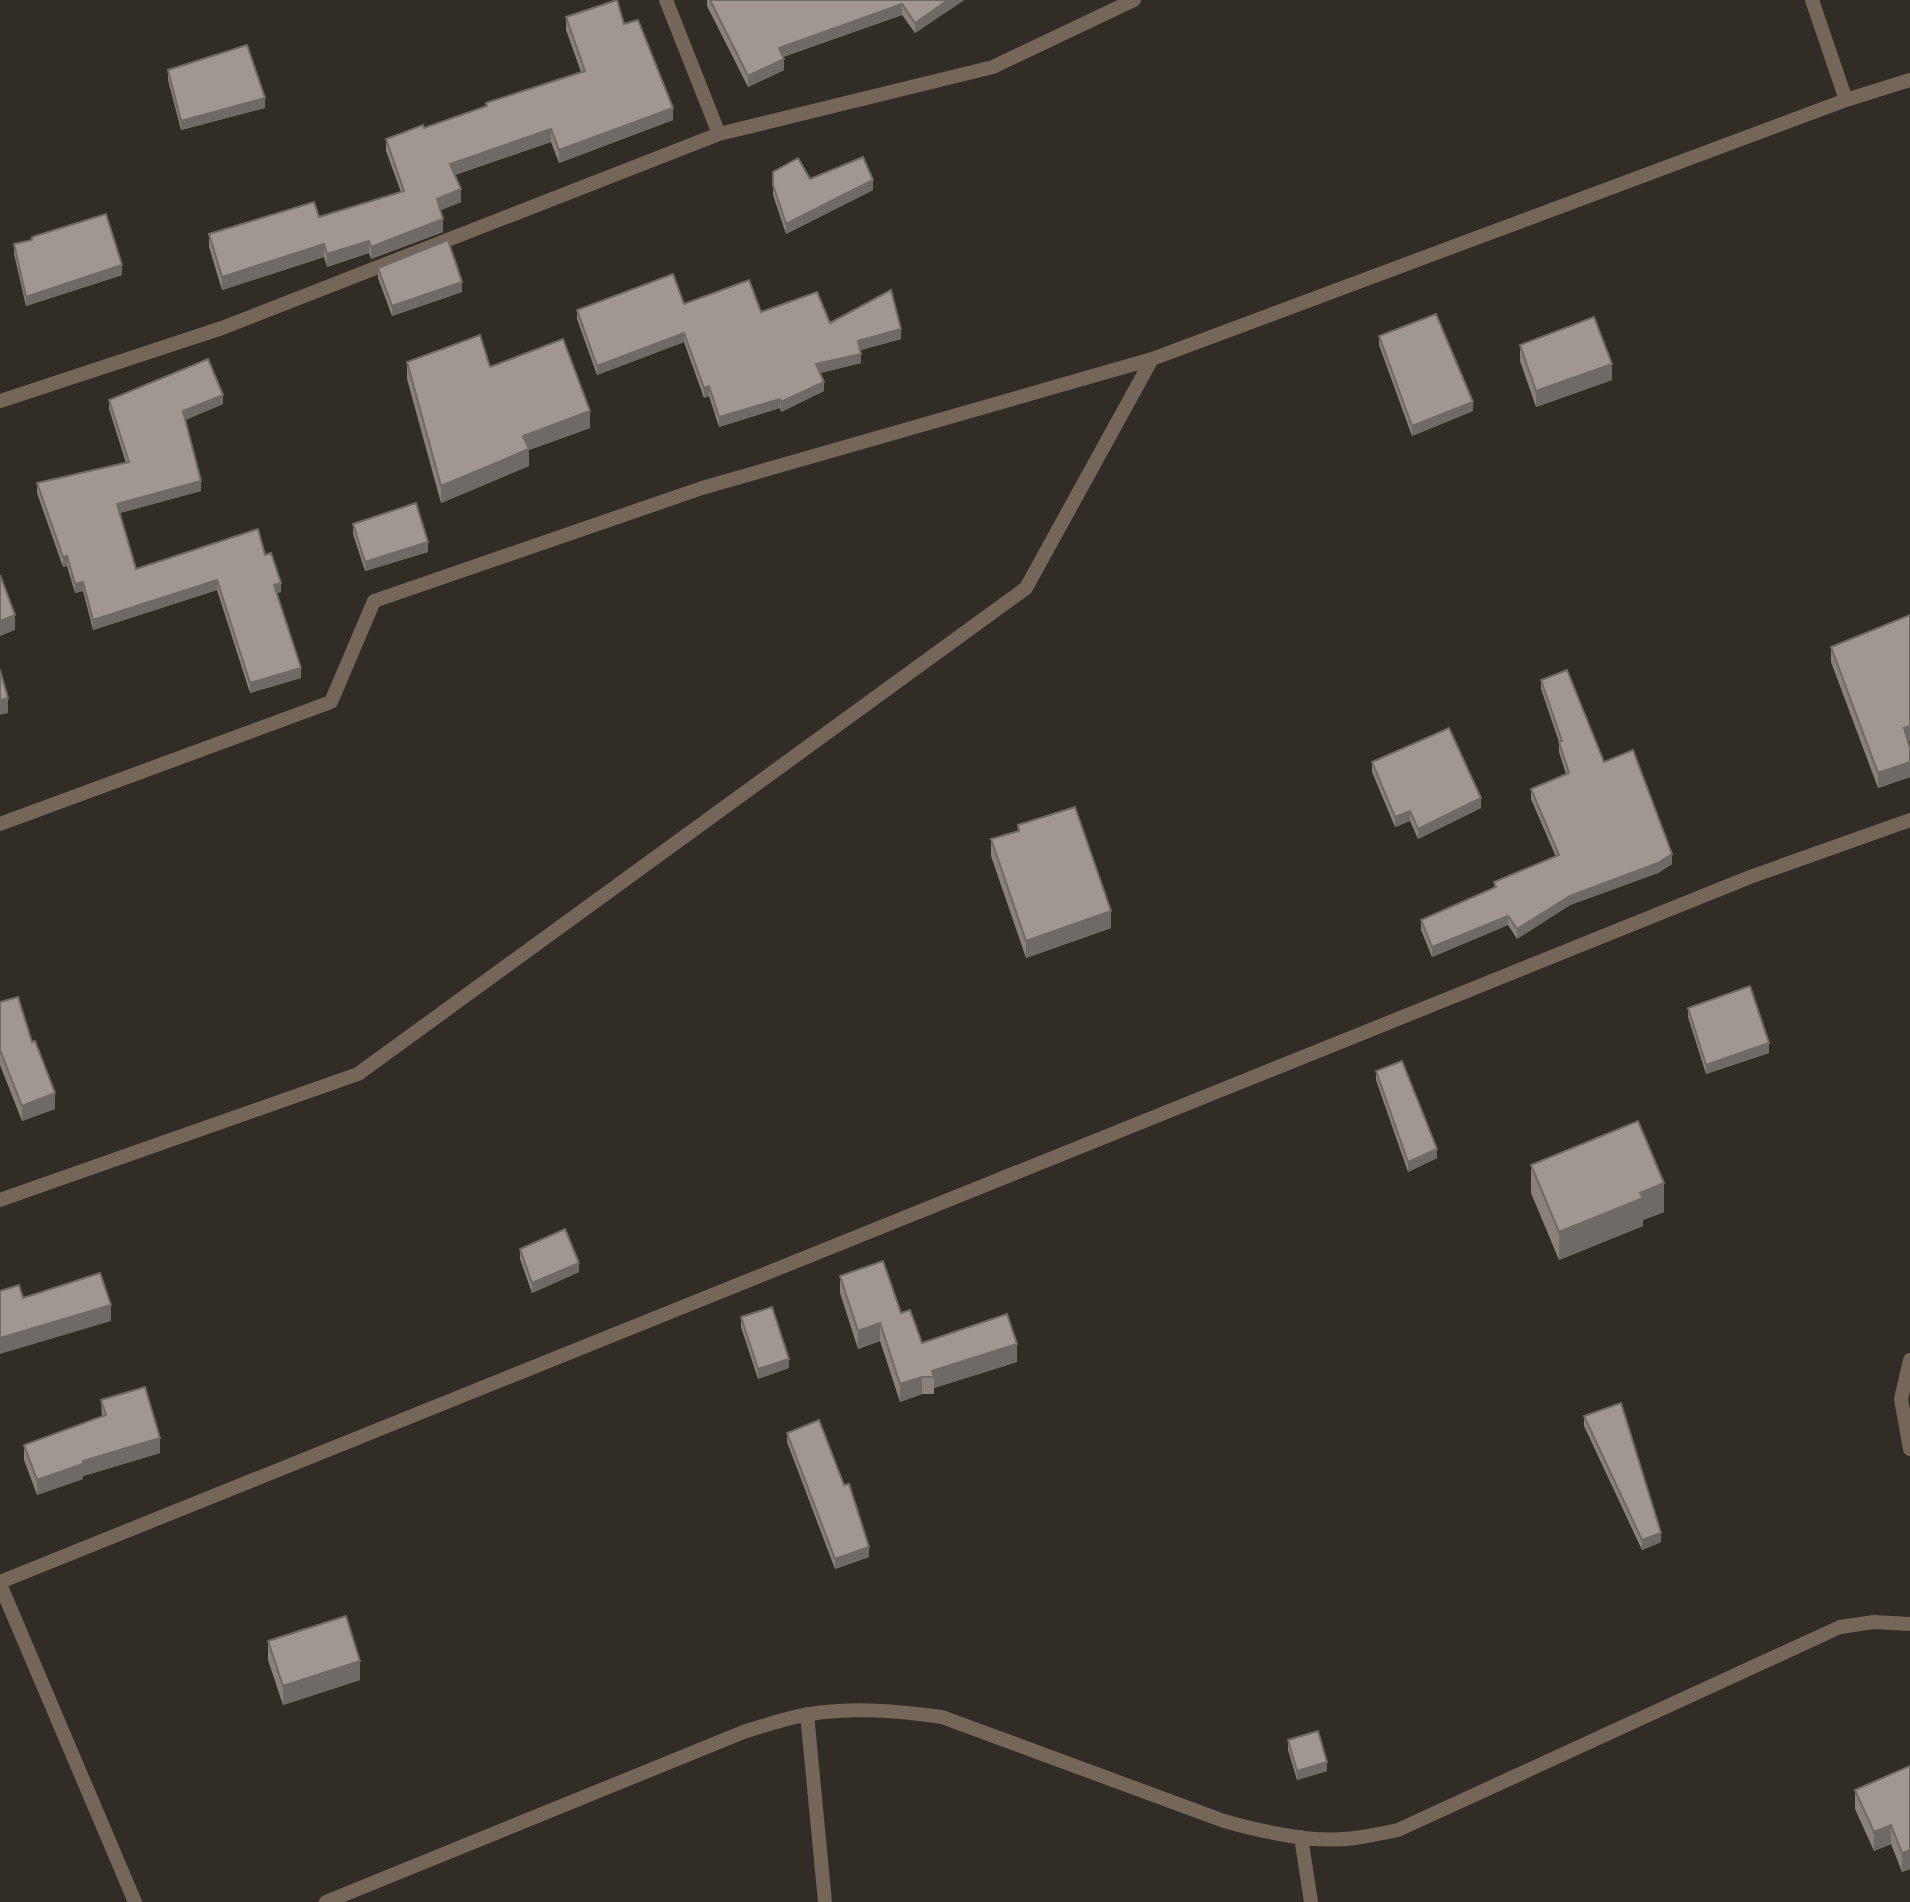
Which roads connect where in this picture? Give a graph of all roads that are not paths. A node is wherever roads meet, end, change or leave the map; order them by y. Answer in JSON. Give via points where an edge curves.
{"nodes":[{"id":1,"x":666,"y":0,"type":"edge"},
{"id":2,"x":1135,"y":0,"type":"edge"},
{"id":3,"x":1812,"y":0,"type":"edge"},
{"id":4,"x":1910,"y":79,"type":"edge"},
{"id":5,"x":1846,"y":100,"type":"junction"},
{"id":6,"x":719,"y":134,"type":"junction"},
{"id":7,"x":1152,"y":359,"type":"junction"},
{"id":8,"x":0,"y":401,"type":"edge"},
{"id":9,"x":1910,"y":820,"type":"edge"},
{"id":10,"x":0,"y":824,"type":"edge"},
{"id":11,"x":0,"y":1200,"type":"edge"},
{"id":12,"x":1910,"y":1360,"type":"edge"},
{"id":13,"x":1910,"y":1449,"type":"edge"},
{"id":14,"x":0,"y":1583,"type":"edge"},
{"id":15,"x":1910,"y":1624,"type":"edge"},
{"id":16,"x":807,"y":1714,"type":"junction"},
{"id":17,"x":1301,"y":1837,"type":"junction"},
{"id":18,"x":135,"y":1902,"type":"edge"},
{"id":19,"x":326,"y":1902,"type":"edge"},
{"id":20,"x":825,"y":1902,"type":"edge"},
{"id":21,"x":1311,"y":1902,"type":"edge"}],
"edges":[{"from":1,"to":6,"type":"street"},
{"from":2,"to":6,"type":"street","via":[[993,67]]},
{"from":3,"to":5,"type":"street"},
{"from":4,"to":5,"type":"street"},
{"from":5,"to":7,"type":"street"},
{"from":6,"to":8,"type":"street","via":[[222,328]]},
{"from":7,"to":10,"type":"street","via":[[702,488],[374,601],[331,702]]},
{"from":7,"to":11,"type":"street","via":[[1026,588],[358,1074]]},
{"from":9,"to":14,"type":"street","via":[[1749,877]]},
{"from":12,"to":13,"type":"street","via":[[1901,1399]]},
{"from":14,"to":18,"type":"street"},
{"from":15,"to":17,"type":"street","via":[[1874,1622],[1840,1628],[1398,1830],[1352,1839]]},
{"from":16,"to":17,"type":"street","via":[[852,1709],[942,1717],[1224,1821]]},
{"from":16,"to":19,"type":"street","via":[[746,1731]]},
{"from":16,"to":20,"type":"street"},
{"from":17,"to":21,"type":"street"}]}
